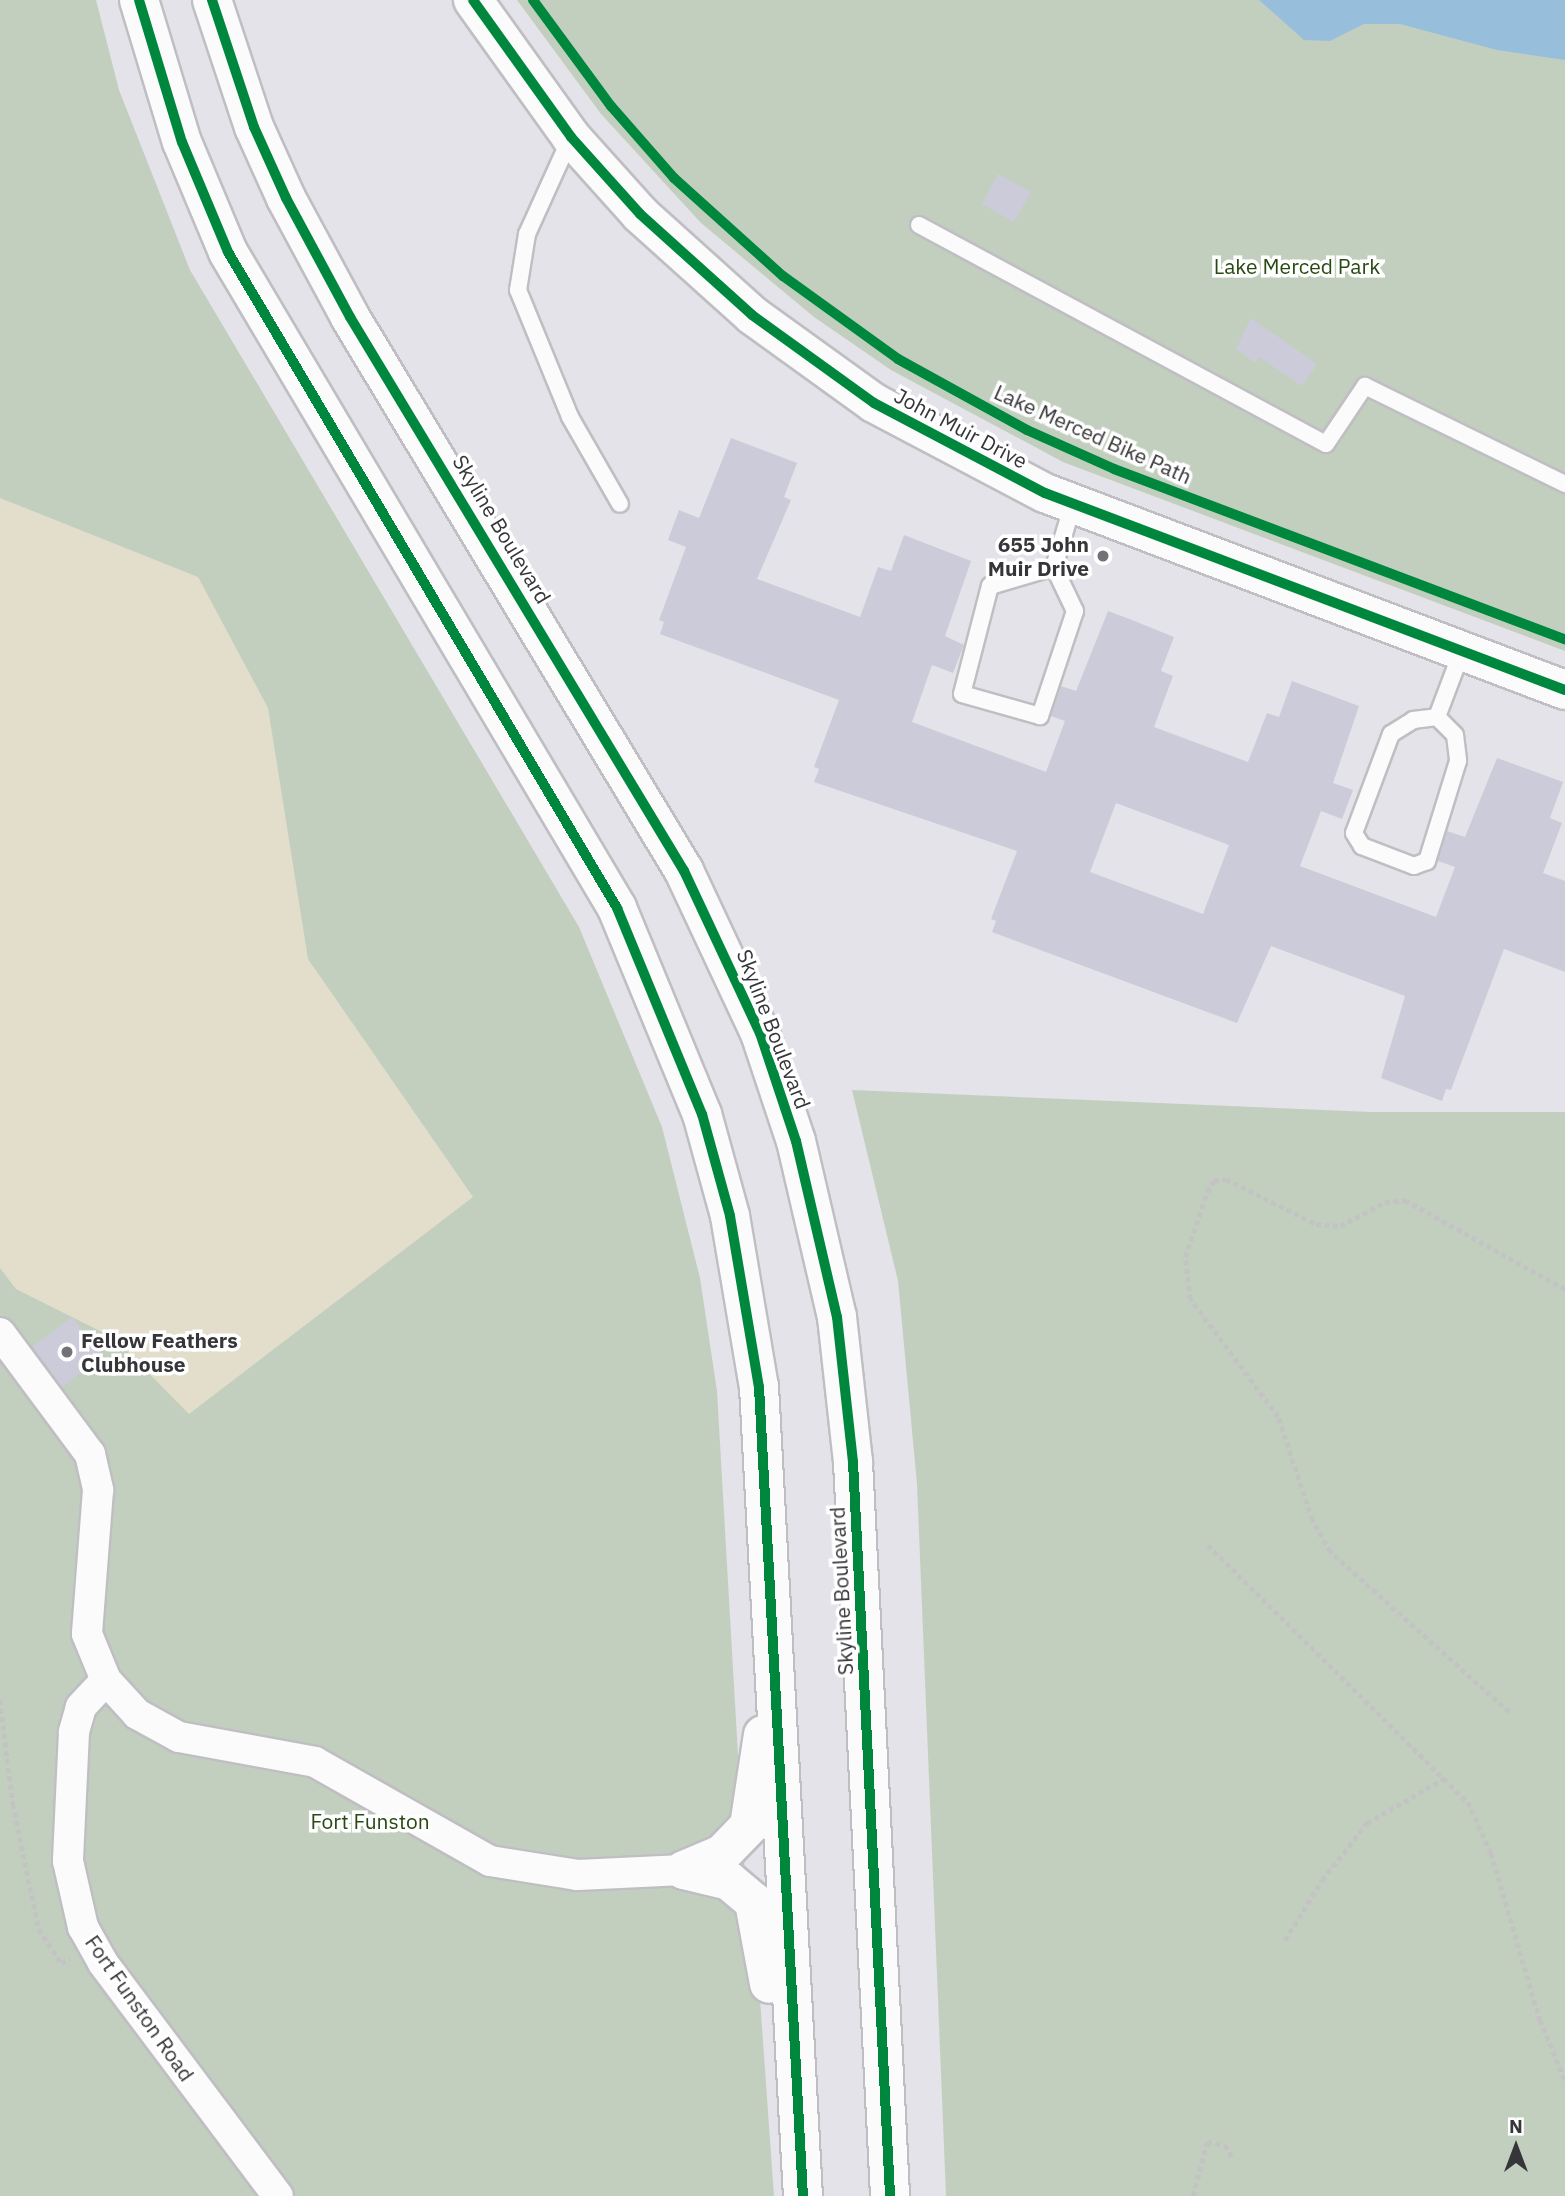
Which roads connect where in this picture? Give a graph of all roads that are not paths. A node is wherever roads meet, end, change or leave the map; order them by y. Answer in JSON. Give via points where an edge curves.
{"nodes":[{"id":1,"x":139,"y":0,"type":"edge"},
{"id":2,"x":212,"y":0,"type":"edge"},
{"id":3,"x":473,"y":0,"type":"edge"},
{"id":4,"x":571,"y":137,"type":"junction"},
{"id":5,"x":919,"y":225,"type":"dead end"},
{"id":6,"x":1565,"y":484,"type":"edge"},
{"id":7,"x":620,"y":504,"type":"dead end"},
{"id":8,"x":1073,"y":505,"type":"junction"},
{"id":9,"x":1054,"y":567,"type":"junction"},
{"id":10,"x":1462,"y":651,"type":"junction"},
{"id":11,"x":1565,"y":690,"type":"edge"},
{"id":12,"x":1437,"y":717,"type":"junction"},
{"id":13,"x":0,"y":1333,"type":"edge"},
{"id":14,"x":776,"y":1678,"type":"junction"},
{"id":15,"x":106,"y":1680,"type":"junction"},
{"id":16,"x":684,"y":1870,"type":"junction"},
{"id":17,"x":802,"y":2179,"type":"edge"},
{"id":18,"x":278,"y":2196,"type":"edge"},
{"id":19,"x":890,"y":2196,"type":"edge"}],
"edges":[{"from":1,"to":14,"type":"main road","via":[[178,129],[228,252],[590,860],[641,958],[679,1050],[717,1164],[751,1328]]},
{"from":2,"to":19,"type":"main road","name":"Skyline Boulevard","via":[[254,127],[286,198],[350,317],[684,871],[760,1033],[796,1141],[837,1317],[853,1462]]},
{"from":3,"to":4,"type":"main road","name":"John Muir Drive"},
{"from":4,"to":7,"type":"lane","via":[[527,234],[518,290],[570,417]]},
{"from":4,"to":8,"type":"main road","name":"John Muir Drive","via":[[676,249],[792,346],[917,429]]},
{"from":5,"to":6,"type":"lane","via":[[1326,444],[1365,386]]},
{"from":8,"to":9,"type":"lane"},
{"from":8,"to":10,"type":"main road","name":"John Muir Drive"},
{"from":9,"to":9,"type":"lane","via":[[990,586],[962,694],[1040,716],[1075,611]]},
{"from":10,"to":11,"type":"main road","name":"John Muir Drive"},
{"from":10,"to":12,"type":"lane"},
{"from":12,"to":12,"type":"lane","via":[[1413,720],[1391,734],[1354,833],[1362,846],[1414,866],[1427,862],[1458,761],[1455,735]]},
{"from":13,"to":15,"type":"street","via":[[80,1438],[97,1471],[87,1634]]},
{"from":14,"to":16,"type":"main road","via":[[749,1826],[722,1854]]},
{"from":14,"to":17,"type":"main road"},
{"from":15,"to":16,"type":"street","via":[[121,1699],[157,1727],[201,1742],[314,1762],[490,1861],[577,1875]]},
{"from":15,"to":18,"type":"street","name":"Fort Funston Road","via":[[76,1720],[68,1809],[71,1882],[92,1946]]},
{"from":16,"to":17,"type":"main road","via":[[729,1881],[754,1902]]}]}
